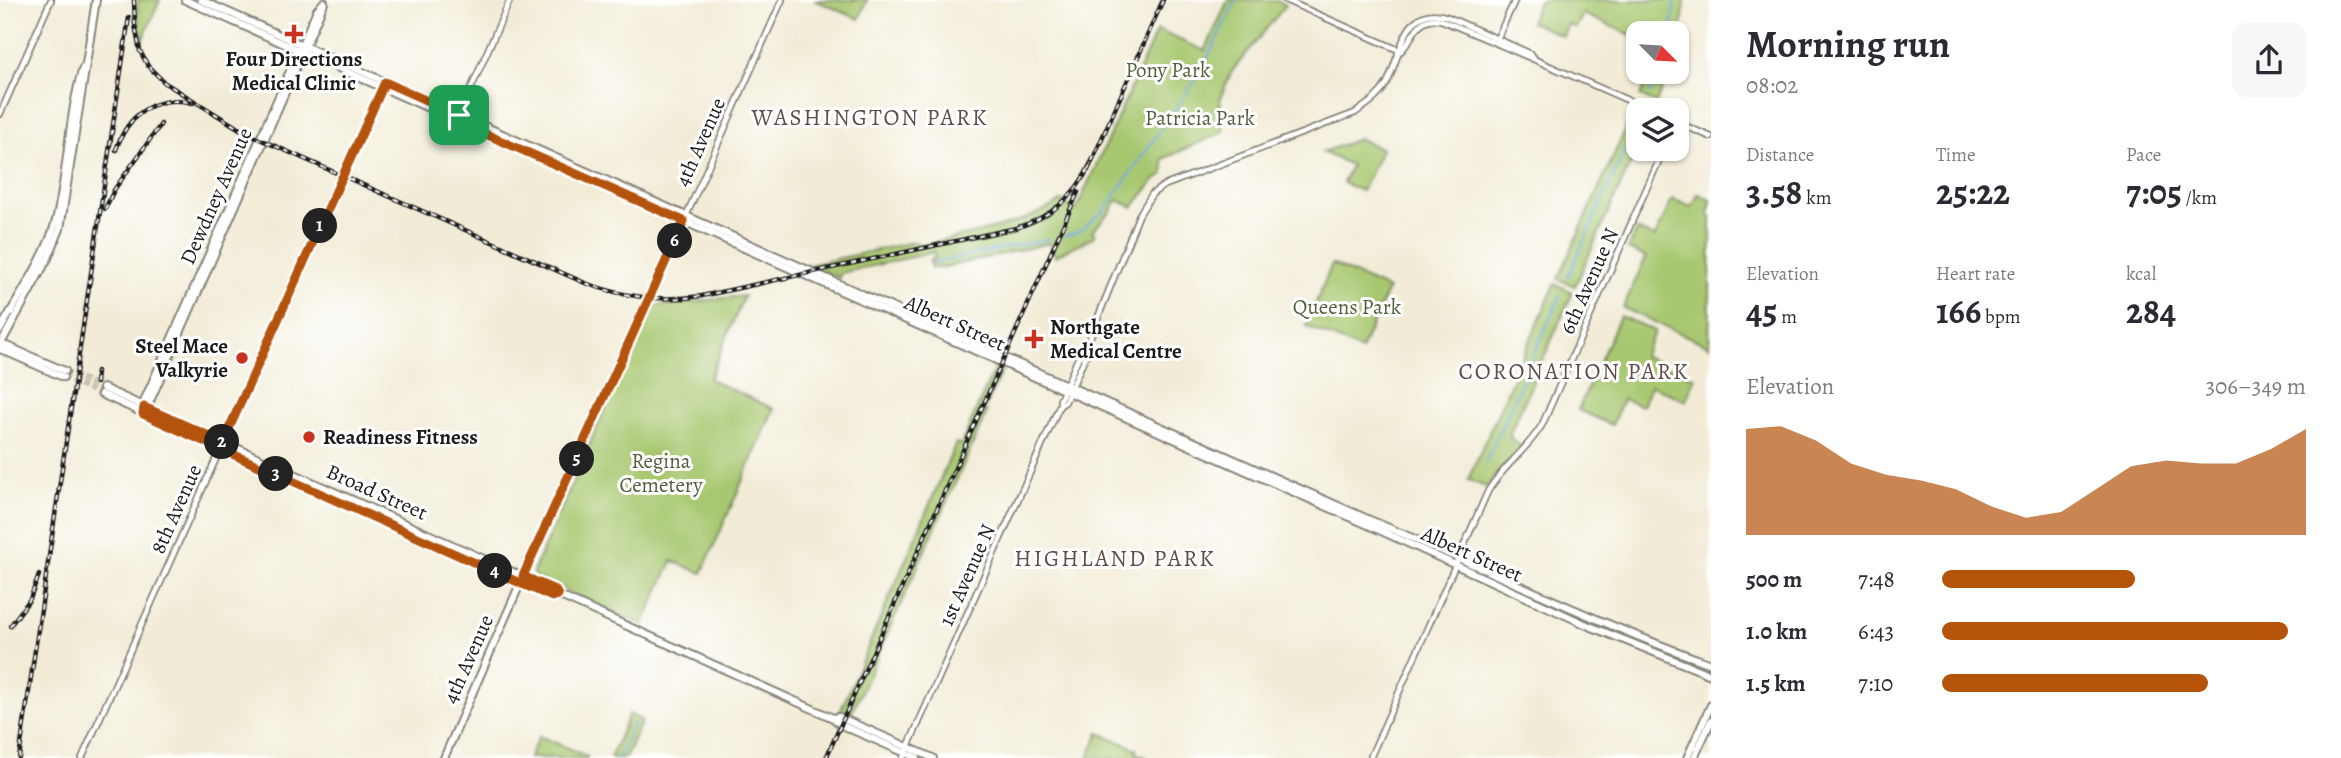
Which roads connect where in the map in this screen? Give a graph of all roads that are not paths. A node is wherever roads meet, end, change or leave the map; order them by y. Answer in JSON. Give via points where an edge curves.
{"nodes":[{"id":1,"x":51,"y":0,"type":"edge"},
{"id":2,"x":96,"y":0,"type":"edge"},
{"id":3,"x":185,"y":0,"type":"edge"},
{"id":4,"x":201,"y":0,"type":"edge"},
{"id":5,"x":510,"y":0,"type":"edge"},
{"id":6,"x":782,"y":0,"type":"edge"},
{"id":7,"x":1285,"y":0,"type":"edge"},
{"id":8,"x":1515,"y":0,"type":"edge"},
{"id":9,"x":324,"y":1,"type":"edge"},
{"id":10,"x":1497,"y":41,"type":"junction"},
{"id":11,"x":303,"y":49,"type":"junction"},
{"id":12,"x":1401,"y":51,"type":"junction"},
{"id":13,"x":86,"y":62,"type":"junction"},
{"id":14,"x":384,"y":85,"type":"junction"},
{"id":15,"x":1626,"y":100,"type":"edge"},
{"id":16,"x":0,"y":114,"type":"edge"},
{"id":17,"x":458,"y":118,"type":"junction"},
{"id":18,"x":1689,"y":128,"type":"edge"},
{"id":19,"x":1711,"y":137,"type":"edge"},
{"id":20,"x":1659,"y":161,"type":"edge"},
{"id":21,"x":685,"y":219,"type":"junction"},
{"id":22,"x":0,"y":330,"type":"edge"},
{"id":23,"x":0,"y":345,"type":"edge"},
{"id":24,"x":64,"y":374,"type":"tunnel mouth"},
{"id":25,"x":1068,"y":389,"type":"junction"},
{"id":26,"x":102,"y":391,"type":"tunnel mouth"},
{"id":27,"x":144,"y":410,"type":"junction"},
{"id":28,"x":222,"y":446,"type":"junction"},
{"id":29,"x":1459,"y":556,"type":"junction"},
{"id":30,"x":1455,"y":567,"type":"junction"},
{"id":31,"x":522,"y":579,"type":"junction"},
{"id":32,"x":1688,"y":655,"type":"junction"},
{"id":33,"x":1669,"y":659,"type":"junction"},
{"id":34,"x":1711,"y":664,"type":"edge"},
{"id":35,"x":1711,"y":675,"type":"edge"},
{"id":36,"x":1711,"y":705,"type":"edge"},
{"id":37,"x":1711,"y":721,"type":"edge"},
{"id":38,"x":1706,"y":730,"type":"edge"},
{"id":39,"x":906,"y":753,"type":"edge"},
{"id":40,"x":82,"y":758,"type":"edge"},
{"id":41,"x":444,"y":758,"type":"edge"},
{"id":42,"x":917,"y":758,"type":"edge"},
{"id":43,"x":933,"y":758,"type":"edge"},
{"id":44,"x":1370,"y":758,"type":"edge"},
{"id":45,"x":1687,"y":758,"type":"edge"},
{"id":46,"x":1693,"y":758,"type":"edge"}],
"edges":[{"from":1,"to":16,"type":"street"},
{"from":2,"to":13,"type":"main road"},
{"from":3,"to":11,"type":"main road","name":"Albert Street"},
{"from":4,"to":11,"type":"main road","name":"Albert Street"},
{"from":5,"to":17,"type":"street"},
{"from":6,"to":21,"type":"street","name":"4th Avenue"},
{"from":7,"to":12,"type":"street"},
{"from":8,"to":10,"type":"street"},
{"from":9,"to":11,"type":"main road","name":"Dewdney Avenue"},
{"from":10,"to":12,"type":"street","name":"1st Avenue N","via":[[1422,15],[1411,24]]},
{"from":10,"to":15,"type":"street"},
{"from":11,"to":14,"type":"main road","name":"Albert Street"},
{"from":11,"to":27,"type":"main road","name":"Dewdney Avenue"},
{"from":12,"to":25,"type":"street","name":"1st Avenue N","via":[[1380,93],[1355,113],[1177,180],[1152,194],[1139,215],[1088,351]]},
{"from":13,"to":22,"type":"main road","via":[[73,109],[54,226]]},
{"from":13,"to":23,"type":"main road","via":[[60,229]]},
{"from":14,"to":17,"type":"main road","name":"Albert Street"},
{"from":14,"to":28,"type":"street","name":"8th Avenue"},
{"from":17,"to":21,"type":"main road","name":"Albert Street"},
{"from":18,"to":19,"type":"street"},
{"from":20,"to":29,"type":"street","name":"6th Avenue N","via":[[1542,425],[1495,480]]},
{"from":21,"to":25,"type":"main road","name":"Albert Street"},
{"from":21,"to":31,"type":"main road","name":"4th Avenue"},
{"from":23,"to":24,"type":"main road"},
{"from":25,"to":29,"type":"main road","name":"Albert Street"},
{"from":25,"to":30,"type":"main road","name":"Albert Street"},
{"from":25,"to":39,"type":"street","name":"1st Avenue N"},
{"from":26,"to":27,"type":"main road","name":"Broad Street"},
{"from":27,"to":28,"type":"main road","name":"Broad Street"},
{"from":28,"to":31,"type":"main road","name":"Broad Street"},
{"from":28,"to":40,"type":"street","name":"8th Avenue"},
{"from":29,"to":30,"type":"street","name":"6th Avenue N"},
{"from":29,"to":32,"type":"main road","name":"Albert Street"},
{"from":30,"to":33,"type":"main road","name":"Albert Street"},
{"from":30,"to":44,"type":"street","name":"6th Avenue N"},
{"from":31,"to":39,"type":"main road","name":"Broad Street","via":[[552,597],[558,595],[839,717]]},
{"from":31,"to":41,"type":"main road","name":"4th Avenue"},
{"from":32,"to":33,"type":"main road"},
{"from":32,"to":34,"type":"main road","name":"Albert Street"},
{"from":33,"to":35,"type":"main road","name":"Albert Street"},
{"from":36,"to":38,"type":"main road"},
{"from":37,"to":38,"type":"main road"},
{"from":38,"to":45,"type":"main road"},
{"from":38,"to":46,"type":"main road"},
{"from":39,"to":42,"type":"main road","name":"Broad Street"},
{"from":39,"to":43,"type":"main road","name":"Broad Street"}]}
